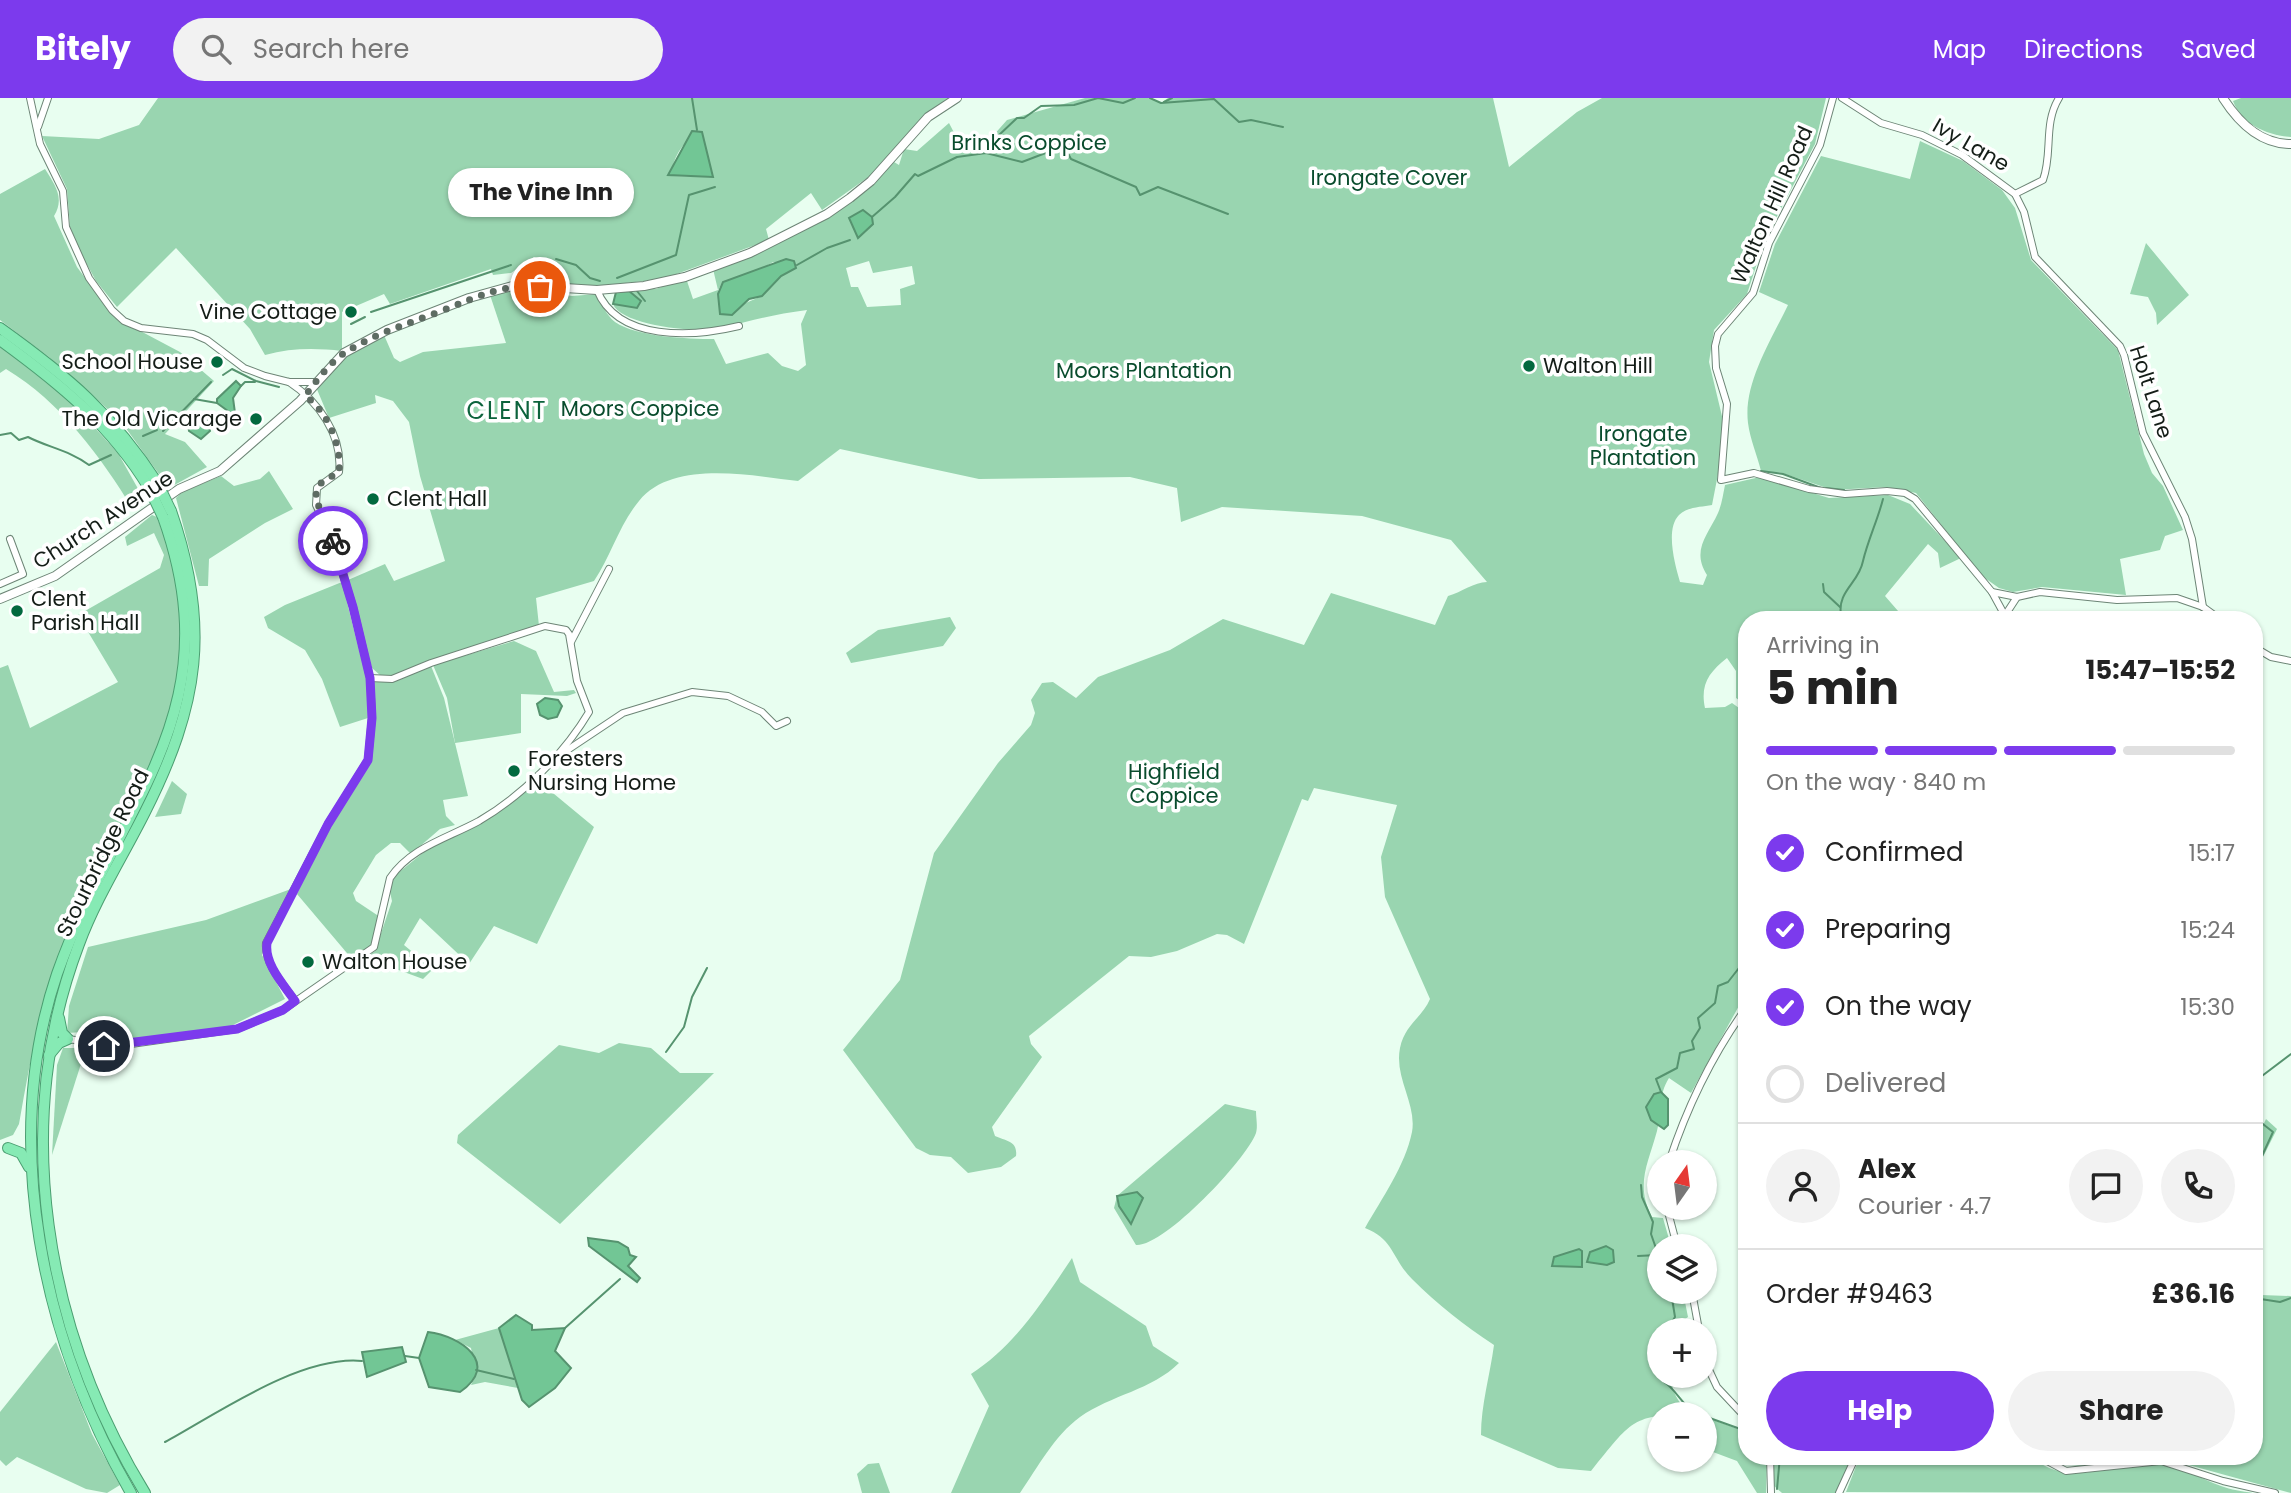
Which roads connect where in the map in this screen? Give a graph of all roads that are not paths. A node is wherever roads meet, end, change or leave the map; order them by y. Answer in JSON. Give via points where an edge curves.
{"nodes":[{"id":1,"x":30,"y":98,"type":"edge"},
{"id":2,"x":48,"y":98,"type":"edge"},
{"id":3,"x":957,"y":98,"type":"edge"},
{"id":4,"x":1833,"y":98,"type":"edge"},
{"id":5,"x":1842,"y":98,"type":"edge"},
{"id":6,"x":2059,"y":98,"type":"edge"},
{"id":7,"x":2223,"y":98,"type":"edge"},
{"id":8,"x":37,"y":128,"type":"junction"},
{"id":9,"x":2291,"y":144,"type":"edge"},
{"id":10,"x":2015,"y":194,"type":"junction"},
{"id":11,"x":597,"y":290,"type":"junction"},
{"id":12,"x":739,"y":326,"type":"dead end"},
{"id":13,"x":0,"y":328,"type":"edge"},
{"id":14,"x":0,"y":340,"type":"edge"},
{"id":15,"x":289,"y":382,"type":"junction"},
{"id":16,"x":315,"y":382,"type":"junction"},
{"id":17,"x":305,"y":396,"type":"junction"},
{"id":18,"x":154,"y":486,"type":"junction"},
{"id":19,"x":167,"y":514,"type":"junction"},
{"id":20,"x":10,"y":539,"type":"dead end"},
{"id":21,"x":609,"y":569,"type":"dead end"},
{"id":22,"x":1,"y":584,"type":"edge"},
{"id":23,"x":1992,"y":592,"type":"junction"},
{"id":24,"x":10,"y":596,"type":"junction"},
{"id":25,"x":0,"y":599,"type":"edge"},
{"id":26,"x":2015,"y":599,"type":"junction"},
{"id":27,"x":2203,"y":607,"type":"junction"},
{"id":28,"x":2000,"y":611,"type":"edge"},
{"id":29,"x":2007,"y":611,"type":"edge"},
{"id":30,"x":2209,"y":611,"type":"edge"},
{"id":31,"x":570,"y":644,"type":"junction"},
{"id":32,"x":2263,"y":652,"type":"edge"},
{"id":33,"x":2291,"y":661,"type":"edge"},
{"id":34,"x":370,"y":678,"type":"junction"},
{"id":35,"x":787,"y":722,"type":"dead end"},
{"id":36,"x":558,"y":755,"type":"junction"},
{"id":37,"x":295,"y":1001,"type":"junction"},
{"id":38,"x":57,"y":1012,"type":"junction"},
{"id":39,"x":1738,"y":1020,"type":"edge"},
{"id":40,"x":68,"y":1039,"type":"junction"},
{"id":41,"x":48,"y":1056,"type":"junction"},
{"id":42,"x":31,"y":1133,"type":"junction"},
{"id":43,"x":4,"y":1148,"type":"edge"},
{"id":44,"x":1674,"y":1150,"type":"edge"},
{"id":45,"x":31,"y":1173,"type":"junction"},
{"id":46,"x":1717,"y":1385,"type":"edge"},
{"id":47,"x":1738,"y":1410,"type":"edge"},
{"id":48,"x":1771,"y":1465,"type":"edge"},
{"id":49,"x":1852,"y":1465,"type":"edge"},
{"id":50,"x":2055,"y":1465,"type":"edge"},
{"id":51,"x":2123,"y":1465,"type":"edge"},
{"id":52,"x":2173,"y":1465,"type":"edge"},
{"id":53,"x":1773,"y":1491,"type":"edge"},
{"id":54,"x":131,"y":1493,"type":"edge"},
{"id":55,"x":145,"y":1493,"type":"edge"},
{"id":56,"x":1839,"y":1493,"type":"edge"},
{"id":57,"x":2275,"y":1493,"type":"edge"}],
"edges":[{"from":1,"to":8,"type":"street"},
{"from":2,"to":8,"type":"street"},
{"from":3,"to":11,"type":"street","name":"Church Avenue","via":[[928,117],[850,198],[784,237],[663,284]]},
{"from":4,"to":23,"type":"street","name":"Walton Hill Road","via":[[1820,145],[1769,243],[1754,293],[1718,334],[1716,368],[1727,404],[1721,480],[1754,473],[1845,494],[1905,493]]},
{"from":5,"to":10,"type":"street","name":"Ivy Lane","via":[[1881,123],[1922,135],[1962,155]]},
{"from":6,"to":10,"type":"street","name":"Ivy Lane","via":[[2052,109],[2043,180]]},
{"from":7,"to":9,"type":"street","via":[[2258,136],[2271,143]]},
{"from":8,"to":15,"type":"street","via":[[63,191],[66,227],[78,258],[112,310],[141,328],[193,334],[244,368]]},
{"from":10,"to":27,"type":"street","name":"Holt Lane","via":[[2035,257],[2120,346],[2143,433],[2192,539]]},
{"from":11,"to":12,"type":"street","via":[[609,311],[629,325],[676,334]]},
{"from":11,"to":16,"type":"street","name":"Church Avenue","via":[[516,285],[498,289],[387,330],[344,353]]},
{"from":13,"to":18,"type":"highway","name":"Stourbridge Road","via":[[104,412],[130,441]]},
{"from":14,"to":18,"type":"highway","name":"Stourbridge Road","via":[[76,398]]},
{"from":15,"to":16,"type":"street"},
{"from":15,"to":17,"type":"street"},
{"from":16,"to":17,"type":"street","name":"Church Avenue"},
{"from":17,"to":24,"type":"street","name":"Church Avenue","via":[[220,471],[179,489],[55,576]]},
{"from":17,"to":34,"type":"street","via":[[323,411],[339,458],[339,472],[317,488],[316,505],[331,536]]},
{"from":18,"to":19,"type":"highway","name":"Stourbridge Road","bridge":true},
{"from":19,"to":38,"type":"highway","name":"Stourbridge Road","via":[[186,556],[194,599],[194,668],[185,715],[145,814],[91,913]]},
{"from":19,"to":42,"type":"highway","name":"Stourbridge Road","via":[[186,613],[185,665],[176,711],[166,744],[81,913],[57,975],[39,1044]]},
{"from":20,"to":22,"type":"street","via":[[23,574]]},
{"from":21,"to":31,"type":"street"},
{"from":22,"to":24,"type":"street"},
{"from":23,"to":26,"type":"street"},
{"from":23,"to":28,"type":"street"},
{"from":24,"to":25,"type":"street","name":"Church Avenue"},
{"from":26,"to":27,"type":"street","via":[[2040,592],[2117,600],[2167,597]]},
{"from":26,"to":29,"type":"street"},
{"from":27,"to":30,"type":"street"},
{"from":31,"to":34,"type":"street","via":[[566,630],[545,626],[392,679]]},
{"from":31,"to":36,"type":"street","via":[[589,712]]},
{"from":32,"to":33,"type":"street"},
{"from":34,"to":37,"type":"street","via":[[368,760],[328,824],[267,943],[273,969]]},
{"from":35,"to":36,"type":"street","via":[[776,726],[762,712],[728,696],[692,692],[623,713]]},
{"from":36,"to":37,"type":"street","via":[[491,813],[432,842],[396,870],[390,878],[374,947]]},
{"from":37,"to":40,"type":"street","via":[[237,1029],[117,1046]]},
{"from":38,"to":40,"type":"highway"},
{"from":38,"to":41,"type":"highway","name":"Stourbridge Road"},
{"from":39,"to":44,"type":"street","via":[[1691,1104]]},
{"from":40,"to":41,"type":"highway"},
{"from":41,"to":55,"type":"highway","name":"Stourbridge Road","via":[[41,1170],[59,1280],[98,1399]]},
{"from":42,"to":43,"type":"highway","via":[[20,1145]]},
{"from":42,"to":45,"type":"highway","name":"Stourbridge Road"},
{"from":43,"to":45,"type":"highway","via":[[21,1153]]},
{"from":45,"to":54,"type":"highway","name":"Stourbridge Road","via":[[45,1263],[76,1376]]},
{"from":46,"to":47,"type":"street"},
{"from":48,"to":53,"type":"street"},
{"from":49,"to":56,"type":"street"},
{"from":50,"to":51,"type":"street","via":[[2066,1471]]},
{"from":52,"to":57,"type":"street"}]}
